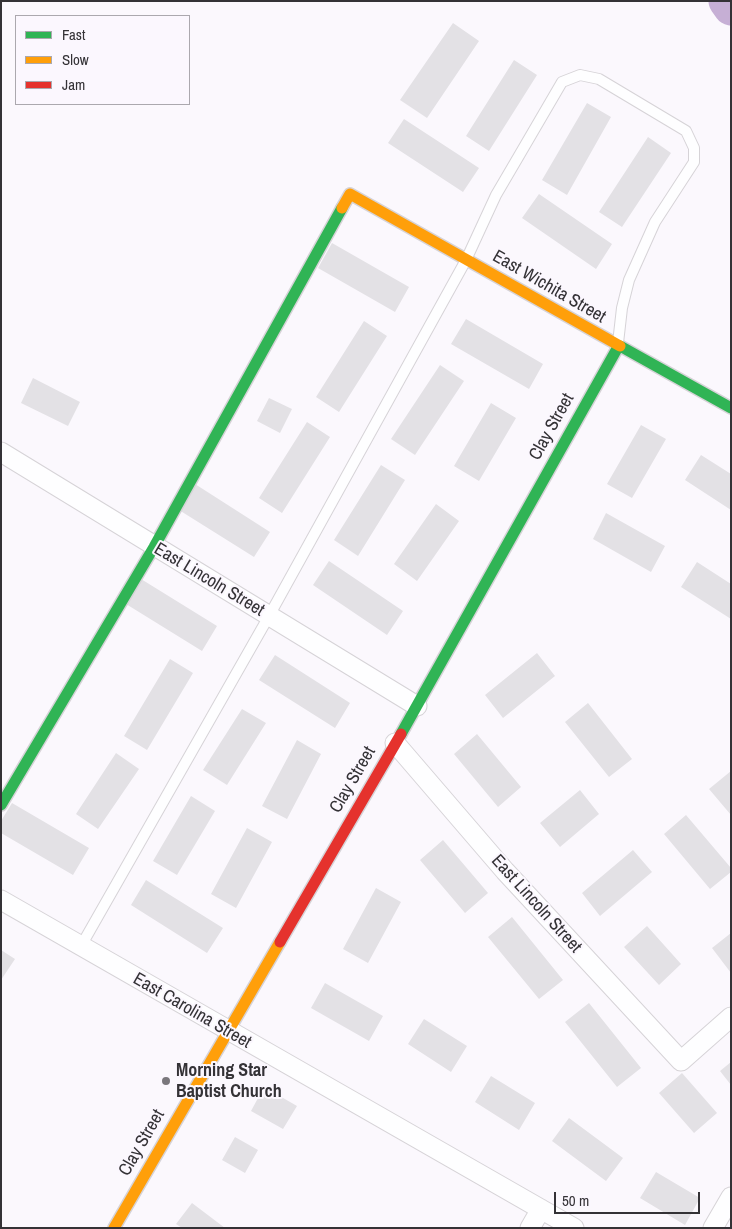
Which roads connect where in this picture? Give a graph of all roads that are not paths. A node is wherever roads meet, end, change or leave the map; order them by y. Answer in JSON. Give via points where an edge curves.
{"nodes":[{"id":1,"x":466,"y":260,"type":"junction"},
{"id":2,"x":618,"y":346,"type":"junction"},
{"id":3,"x":731,"y":408,"type":"edge"},
{"id":4,"x":1,"y":452,"type":"edge"},
{"id":5,"x":154,"y":547,"type":"junction"},
{"id":6,"x":269,"y":616,"type":"junction"},
{"id":7,"x":417,"y":706,"type":"junction"},
{"id":8,"x":395,"y":743,"type":"junction"},
{"id":9,"x":1,"y":805,"type":"edge"},
{"id":10,"x":1,"y":900,"type":"edge"},
{"id":11,"x":80,"y":946,"type":"junction"},
{"id":12,"x":731,"y":1018,"type":"edge"},
{"id":13,"x":227,"y":1031,"type":"junction"},
{"id":14,"x":731,"y":1197,"type":"edge"},
{"id":15,"x":540,"y":1209,"type":"junction"},
{"id":16,"x":114,"y":1228,"type":"edge"},
{"id":17,"x":530,"y":1228,"type":"edge"},
{"id":18,"x":574,"y":1228,"type":"edge"},
{"id":19,"x":713,"y":1228,"type":"edge"}],
"edges":[{"from":1,"to":2,"type":"street","name":"East Wichita Street"},
{"from":1,"to":2,"type":"lane","via":[[496,195],[562,82],[580,75],[599,79],[686,130],[694,148],[694,162],[656,222],[629,280]]},
{"from":1,"to":5,"type":"street","name":"East Wichita Street","via":[[350,194]]},
{"from":1,"to":6,"type":"lane"},
{"from":2,"to":3,"type":"street","name":"East Wichita Street"},
{"from":2,"to":7,"type":"street","name":"Clay Street"},
{"from":4,"to":5,"type":"street","name":"East Lincoln Street"},
{"from":5,"to":6,"type":"street","name":"East Lincoln Street"},
{"from":5,"to":9,"type":"street"},
{"from":6,"to":7,"type":"street","name":"East Lincoln Street"},
{"from":6,"to":11,"type":"lane"},
{"from":7,"to":8,"type":"street","name":"Clay Street"},
{"from":8,"to":12,"type":"street","name":"East Lincoln Street","via":[[506,871],[681,1061]]},
{"from":8,"to":13,"type":"street","name":"Clay Street"},
{"from":10,"to":11,"type":"street","name":"East Carolina Street"},
{"from":11,"to":13,"type":"street","name":"East Carolina Street"},
{"from":13,"to":15,"type":"street","name":"East Carolina Street"},
{"from":13,"to":16,"type":"street","name":"Clay Street"},
{"from":14,"to":19,"type":"street"},
{"from":15,"to":17,"type":"street"},
{"from":15,"to":18,"type":"street","name":"East Carolina Street"}]}
